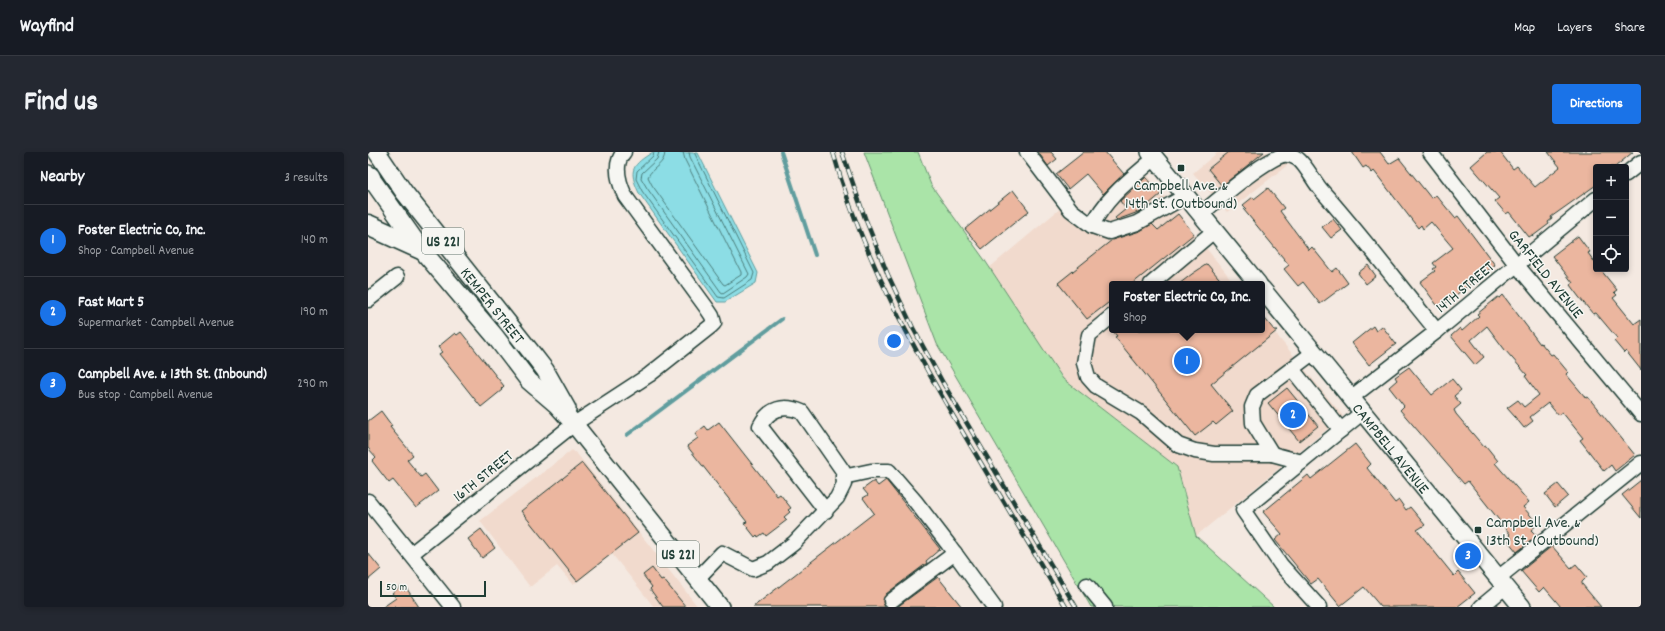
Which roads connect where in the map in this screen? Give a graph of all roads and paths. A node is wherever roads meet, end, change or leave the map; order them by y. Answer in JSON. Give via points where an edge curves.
{"nodes":[{"id":1,"x":378,"y":152,"type":"edge"},
{"id":2,"x":624,"y":152,"type":"edge"},
{"id":3,"x":1027,"y":152,"type":"edge"},
{"id":4,"x":1430,"y":152,"type":"edge"},
{"id":5,"x":1152,"y":155,"type":"edge"},
{"id":6,"x":1641,"y":162,"type":"edge"},
{"id":7,"x":1629,"y":172,"type":"edge"},
{"id":8,"x":372,"y":175,"type":"edge"},
{"id":9,"x":1186,"y":196,"type":"junction"},
{"id":10,"x":1595,"y":200,"type":"edge"},
{"id":11,"x":1201,"y":214,"type":"junction"},
{"id":12,"x":368,"y":225,"type":"edge"},
{"id":13,"x":1092,"y":226,"type":"junction"},
{"id":14,"x":1214,"y":231,"type":"junction"},
{"id":15,"x":421,"y":249,"type":"junction"},
{"id":16,"x":1516,"y":264,"type":"junction"},
{"id":17,"x":397,"y":277,"type":"dead end"},
{"id":18,"x":1154,"y":281,"type":"edge"},
{"id":19,"x":1256,"y":281,"type":"edge"},
{"id":20,"x":1265,"y":293,"type":"edge"},
{"id":21,"x":368,"y":300,"type":"edge"},
{"id":22,"x":1109,"y":318,"type":"edge"},
{"id":23,"x":1437,"y":331,"type":"junction"},
{"id":24,"x":1314,"y":352,"type":"junction"},
{"id":25,"x":1292,"y":369,"type":"junction"},
{"id":26,"x":1352,"y":397,"type":"junction"},
{"id":27,"x":1363,"y":412,"type":"junction"},
{"id":28,"x":1641,"y":414,"type":"edge"},
{"id":29,"x":574,"y":424,"type":"junction"},
{"id":30,"x":1341,"y":430,"type":"junction"},
{"id":31,"x":1272,"y":454,"type":"junction"},
{"id":32,"x":1302,"y":462,"type":"junction"},
{"id":33,"x":1641,"y":463,"type":"edge"},
{"id":34,"x":843,"y":477,"type":"junction"},
{"id":35,"x":368,"y":500,"type":"edge"},
{"id":36,"x":826,"y":511,"type":"junction"},
{"id":37,"x":955,"y":553,"type":"junction"},
{"id":38,"x":411,"y":554,"type":"junction"},
{"id":39,"x":697,"y":579,"type":"junction"},
{"id":40,"x":1501,"y":583,"type":"junction"},
{"id":41,"x":1086,"y":585,"type":"dead end"},
{"id":42,"x":891,"y":601,"type":"dead end"},
{"id":43,"x":453,"y":607,"type":"edge"},
{"id":44,"x":720,"y":607,"type":"edge"},
{"id":45,"x":994,"y":607,"type":"edge"},
{"id":46,"x":1105,"y":607,"type":"edge"},
{"id":47,"x":1319,"y":607,"type":"edge"},
{"id":48,"x":1482,"y":607,"type":"edge"},
{"id":49,"x":1522,"y":607,"type":"edge"}],
"edges":[{"from":1,"to":8,"type":"main road","name":"KEMPER STREET","number":"US 221"},
{"from":2,"to":29,"type":"street","name":"16TH STREET","via":[[618,169],[619,183],[625,196],[706,307],[714,322],[649,376]]},
{"from":3,"to":13,"type":"street","via":[[1071,210]]},
{"from":4,"to":16,"type":"street","name":"GARFIELD AVENUE"},
{"from":5,"to":9,"type":"main road"},
{"from":5,"to":13,"type":"street","via":[[1099,211]]},
{"from":6,"to":7,"type":"street"},
{"from":8,"to":15,"type":"main road","name":"KEMPER STREET","number":"US 221"},
{"from":8,"to":29,"type":"main road","name":"KEMPER STREET","number":"US 221","via":[[404,192],[545,370],[564,401]]},
{"from":9,"to":11,"type":"main road"},
{"from":9,"to":13,"type":"street","via":[[1137,223],[1109,232]]},
{"from":10,"to":16,"type":"street","name":"14TH STREET"},
{"from":11,"to":14,"type":"main road"},
{"from":11,"to":23,"type":"street","via":[[1281,155],[1299,160],[1319,188],[1363,238]]},
{"from":12,"to":15,"type":"highway"},
{"from":14,"to":18,"type":"street"},
{"from":14,"to":19,"type":"main road"},
{"from":15,"to":29,"type":"main road","name":"KEMPER STREET","number":"US 221","via":[[494,335],[529,381]]},
{"from":16,"to":23,"type":"street","name":"14TH STREET"},
{"from":16,"to":28,"type":"street","name":"GARFIELD AVENUE"},
{"from":17,"to":21,"type":"street"},
{"from":20,"to":24,"type":"main road","name":"CAMPBELL AVENUE"},
{"from":22,"to":31,"type":"street","via":[[1089,335],[1084,363],[1088,377],[1096,386],[1141,413],[1178,445],[1214,454]]},
{"from":23,"to":26,"type":"street","name":"14TH STREET"},
{"from":24,"to":25,"type":"street"},
{"from":24,"to":26,"type":"main road","name":"CAMPBELL AVENUE"},
{"from":25,"to":30,"type":"street"},
{"from":25,"to":31,"type":"street","via":[[1256,395],[1252,407],[1254,423]]},
{"from":26,"to":27,"type":"main road","name":"CAMPBELL AVENUE"},
{"from":27,"to":30,"type":"street"},
{"from":27,"to":40,"type":"main road","name":"CAMPBELL AVENUE"},
{"from":29,"to":38,"type":"street","name":"16TH STREET"},
{"from":29,"to":39,"type":"main road","name":"KEMPER STREET","number":"US 221"},
{"from":30,"to":32,"type":"street"},
{"from":31,"to":32,"type":"street"},
{"from":32,"to":47,"type":"street","via":[[1243,510],[1281,565]]},
{"from":33,"to":40,"type":"street"},
{"from":34,"to":36,"type":"street","via":[[844,484],[837,498]]},
{"from":34,"to":36,"type":"street","via":[[843,471],[802,412],[791,407],[773,410],[764,419],[760,426]]},
{"from":34,"to":37,"type":"street","via":[[871,471],[889,472],[915,500]]},
{"from":35,"to":38,"type":"street"},
{"from":36,"to":39,"type":"street","via":[[794,543],[768,563],[753,569],[722,553]]},
{"from":37,"to":42,"type":"street"},
{"from":37,"to":45,"type":"street"},
{"from":38,"to":43,"type":"street"},
{"from":39,"to":44,"type":"main road","name":"KEMPER STREET","number":"US 221"},
{"from":40,"to":48,"type":"street"},
{"from":40,"to":49,"type":"main road","name":"CAMPBELL AVENUE"},
{"from":41,"to":46,"type":"street"}]}
